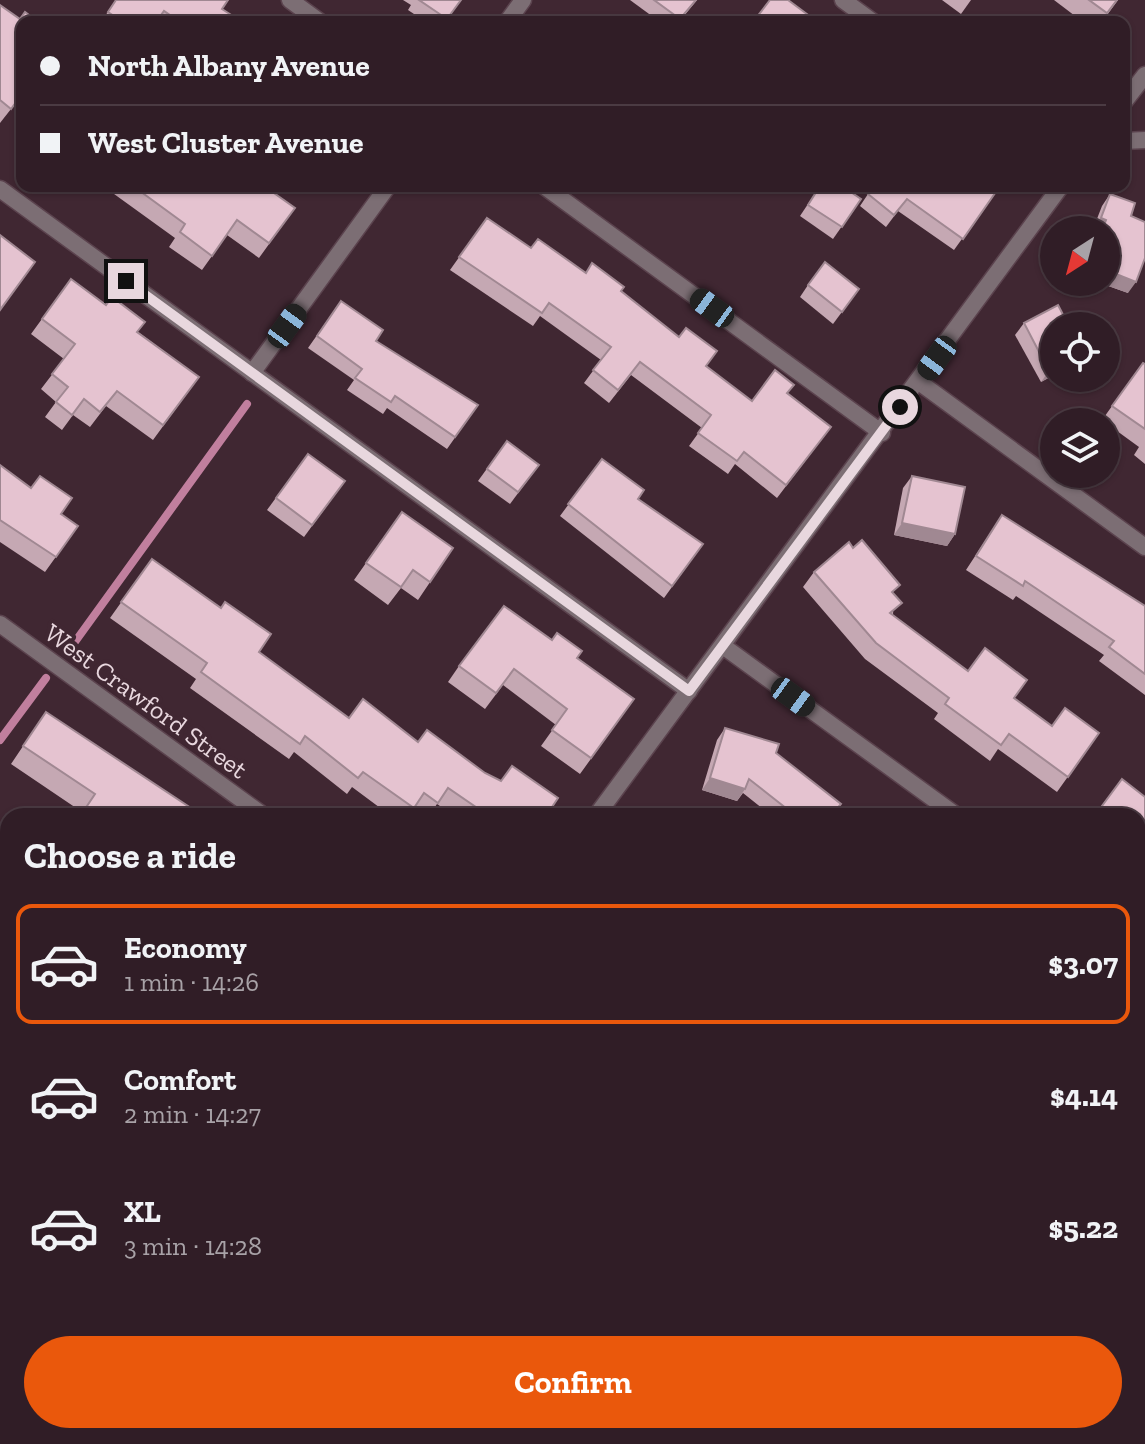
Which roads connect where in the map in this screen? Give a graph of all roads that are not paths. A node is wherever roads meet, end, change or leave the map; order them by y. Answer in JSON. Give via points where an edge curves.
{"nodes":[{"id":1,"x":290,"y":0,"type":"edge"},
{"id":2,"x":843,"y":0,"type":"edge"},
{"id":3,"x":312,"y":16,"type":"edge"},
{"id":4,"x":865,"y":16,"type":"edge"},
{"id":5,"x":1145,"y":75,"type":"edge"},
{"id":6,"x":1130,"y":94,"type":"edge"},
{"id":7,"x":0,"y":189,"type":"edge"},
{"id":8,"x":384,"y":192,"type":"edge"},
{"id":9,"x":552,"y":192,"type":"edge"},
{"id":10,"x":1057,"y":192,"type":"edge"},
{"id":11,"x":252,"y":373,"type":"junction"},
{"id":12,"x":919,"y":382,"type":"junction"},
{"id":13,"x":882,"y":433,"type":"junction"},
{"id":14,"x":1145,"y":547,"type":"edge"},
{"id":15,"x":0,"y":624,"type":"edge"},
{"id":16,"x":723,"y":646,"type":"junction"},
{"id":17,"x":689,"y":691,"type":"junction"},
{"id":18,"x":253,"y":808,"type":"edge"},
{"id":19,"x":602,"y":808,"type":"edge"},
{"id":20,"x":946,"y":808,"type":"edge"}],
"edges":[{"from":1,"to":3,"type":"street"},
{"from":2,"to":4,"type":"street"},
{"from":5,"to":6,"type":"street"},
{"from":7,"to":11,"type":"street"},
{"from":8,"to":11,"type":"street"},
{"from":9,"to":13,"type":"street"},
{"from":10,"to":12,"type":"street"},
{"from":11,"to":17,"type":"street"},
{"from":12,"to":13,"type":"street"},
{"from":12,"to":14,"type":"street"},
{"from":13,"to":16,"type":"street"},
{"from":15,"to":18,"type":"street","name":"West Crawford Street"},
{"from":16,"to":17,"type":"street"},
{"from":16,"to":20,"type":"street"},
{"from":17,"to":19,"type":"street"}]}
